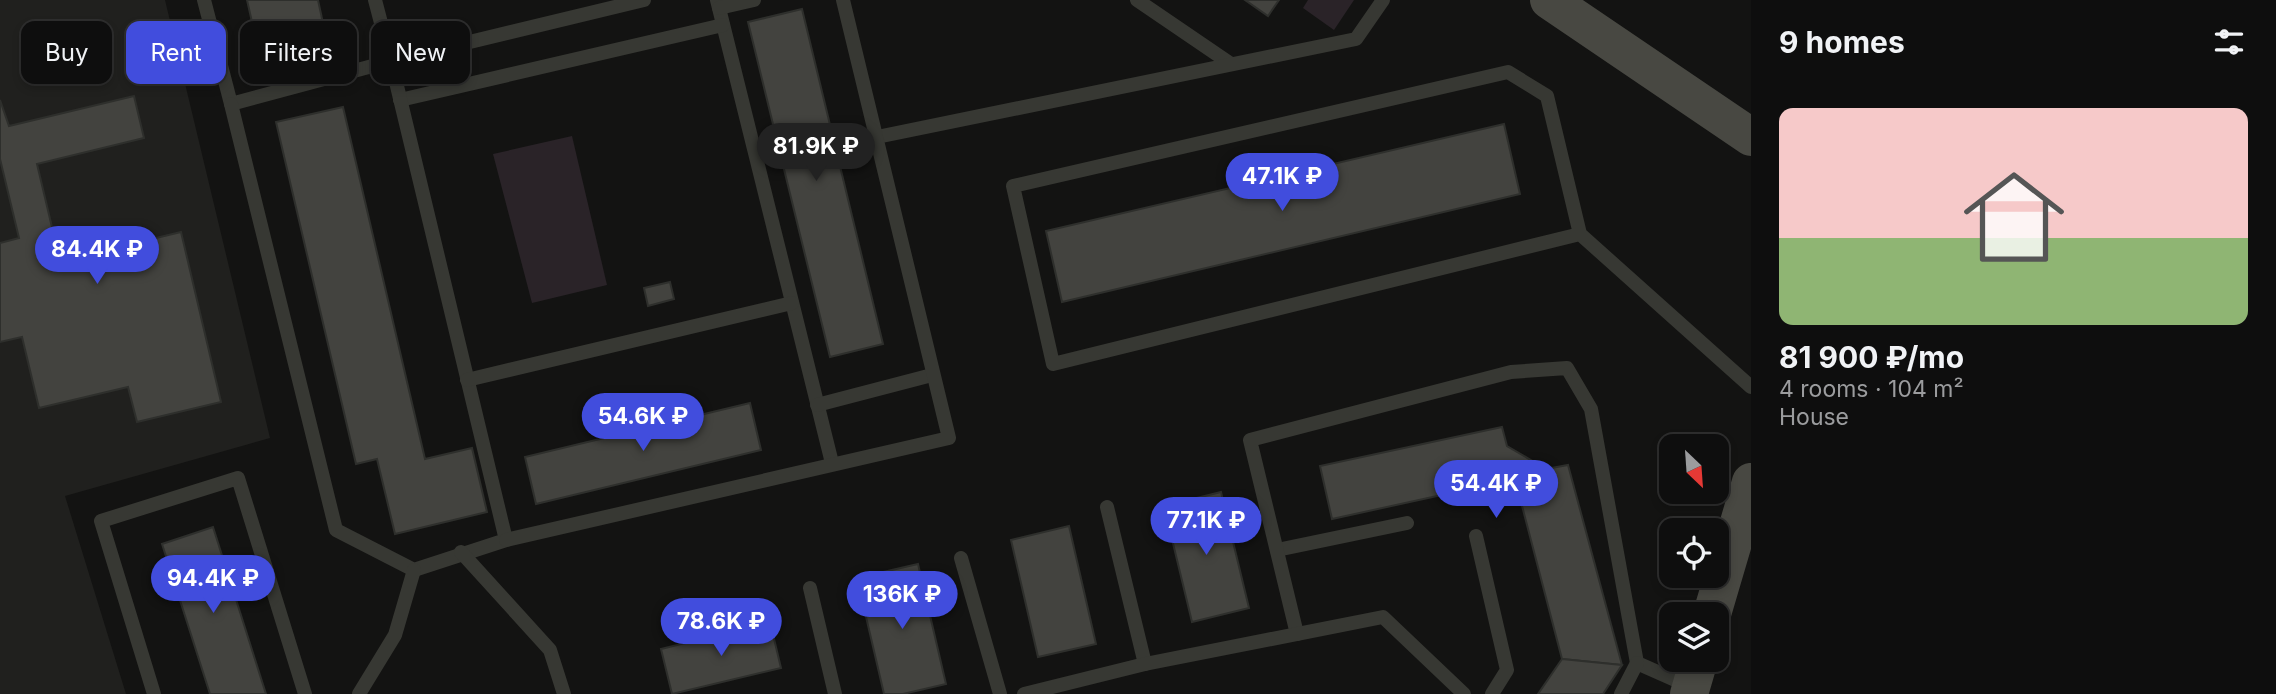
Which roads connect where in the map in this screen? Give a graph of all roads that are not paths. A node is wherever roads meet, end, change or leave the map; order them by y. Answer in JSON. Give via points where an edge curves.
{"nodes":[{"id":1,"x":204,"y":0,"type":"edge"},
{"id":2,"x":375,"y":0,"type":"edge"},
{"id":3,"x":644,"y":0,"type":"edge"},
{"id":4,"x":754,"y":0,"type":"edge"},
{"id":5,"x":843,"y":0,"type":"edge"},
{"id":6,"x":1137,"y":0,"type":"edge"},
{"id":7,"x":1383,"y":0,"type":"edge"},
{"id":8,"x":1549,"y":0,"type":"edge"},
{"id":9,"x":718,"y":4,"type":"edge"},
{"id":10,"x":381,"y":21,"type":"edge"},
{"id":11,"x":723,"y":24,"type":"junction"},
{"id":12,"x":470,"y":42,"type":"edge"},
{"id":13,"x":1231,"y":64,"type":"junction"},
{"id":14,"x":371,"y":66,"type":"edge"},
{"id":15,"x":396,"y":84,"type":"edge"},
{"id":16,"x":400,"y":100,"type":"junction"},
{"id":17,"x":230,"y":104,"type":"junction"},
{"id":18,"x":1751,"y":136,"type":"edge"},
{"id":19,"x":877,"y":137,"type":"junction"},
{"id":20,"x":1580,"y":233,"type":"junction"},
{"id":21,"x":792,"y":303,"type":"junction"},
{"id":22,"x":932,"y":376,"type":"junction"},
{"id":23,"x":467,"y":380,"type":"junction"},
{"id":24,"x":1751,"y":387,"type":"edge"},
{"id":25,"x":817,"y":405,"type":"junction"},
{"id":26,"x":832,"y":463,"type":"junction"},
{"id":27,"x":1751,"y":482,"type":"edge"},
{"id":28,"x":1107,"y":507,"type":"dead end"},
{"id":29,"x":1407,"y":523,"type":"dead end"},
{"id":30,"x":1476,"y":536,"type":"dead end"},
{"id":31,"x":506,"y":540,"type":"junction"},
{"id":32,"x":1277,"y":551,"type":"junction"},
{"id":33,"x":461,"y":552,"type":"junction"},
{"id":34,"x":961,"y":558,"type":"dead end"},
{"id":35,"x":414,"y":570,"type":"junction"},
{"id":36,"x":810,"y":589,"type":"dead end"},
{"id":37,"x":1716,"y":602,"type":"edge"},
{"id":38,"x":1297,"y":634,"type":"junction"},
{"id":39,"x":1637,"y":663,"type":"junction"},
{"id":40,"x":1145,"y":664,"type":"junction"},
{"id":41,"x":1693,"y":680,"type":"edge"},
{"id":42,"x":154,"y":694,"type":"edge"},
{"id":43,"x":305,"y":694,"type":"edge"},
{"id":44,"x":359,"y":694,"type":"edge"},
{"id":45,"x":564,"y":694,"type":"edge"},
{"id":46,"x":835,"y":694,"type":"edge"},
{"id":47,"x":1000,"y":694,"type":"edge"},
{"id":48,"x":1024,"y":694,"type":"edge"},
{"id":49,"x":1464,"y":694,"type":"edge"},
{"id":50,"x":1492,"y":694,"type":"edge"},
{"id":51,"x":1621,"y":694,"type":"edge"}],
"edges":[{"from":1,"to":17,"type":"lane"},
{"from":2,"to":10,"type":"lane"},
{"from":3,"to":12,"type":"lane"},
{"from":4,"to":9,"type":"lane"},
{"from":5,"to":19,"type":"lane"},
{"from":6,"to":13,"type":"lane"},
{"from":7,"to":13,"type":"lane","via":[[1356,39]]},
{"from":8,"to":18,"type":"street"},
{"from":9,"to":11,"type":"lane"},
{"from":11,"to":16,"type":"lane"},
{"from":11,"to":21,"type":"lane"},
{"from":13,"to":19,"type":"lane"},
{"from":14,"to":17,"type":"lane"},
{"from":15,"to":16,"type":"lane"},
{"from":16,"to":23,"type":"lane"},
{"from":17,"to":35,"type":"lane","via":[[337,530]]},
{"from":19,"to":22,"type":"lane"},
{"from":20,"to":20,"type":"lane","via":[[1547,96],[1508,72],[1013,186],[1053,364]]},
{"from":20,"to":24,"type":"lane"},
{"from":21,"to":23,"type":"lane"},
{"from":21,"to":25,"type":"lane"},
{"from":22,"to":25,"type":"lane"},
{"from":22,"to":26,"type":"lane","via":[[949,438]]},
{"from":23,"to":31,"type":"lane"},
{"from":25,"to":26,"type":"lane"},
{"from":26,"to":31,"type":"lane"},
{"from":27,"to":37,"type":"street"},
{"from":28,"to":40,"type":"lane"},
{"from":29,"to":32,"type":"lane"},
{"from":30,"to":50,"type":"lane","via":[[1507,670]]},
{"from":31,"to":33,"type":"lane"},
{"from":32,"to":38,"type":"lane"},
{"from":32,"to":39,"type":"lane","via":[[1250,440],[1511,372],[1567,368],[1591,409]]},
{"from":33,"to":35,"type":"lane"},
{"from":33,"to":45,"type":"lane","via":[[550,650]]},
{"from":34,"to":47,"type":"lane"},
{"from":35,"to":44,"type":"lane","via":[[395,635]]},
{"from":36,"to":46,"type":"lane"},
{"from":38,"to":40,"type":"lane"},
{"from":38,"to":49,"type":"lane","via":[[1383,617]]},
{"from":39,"to":41,"type":"lane"},
{"from":39,"to":51,"type":"lane"},
{"from":40,"to":48,"type":"lane"},
{"from":42,"to":43,"type":"lane","via":[[101,521],[238,478]]}]}
